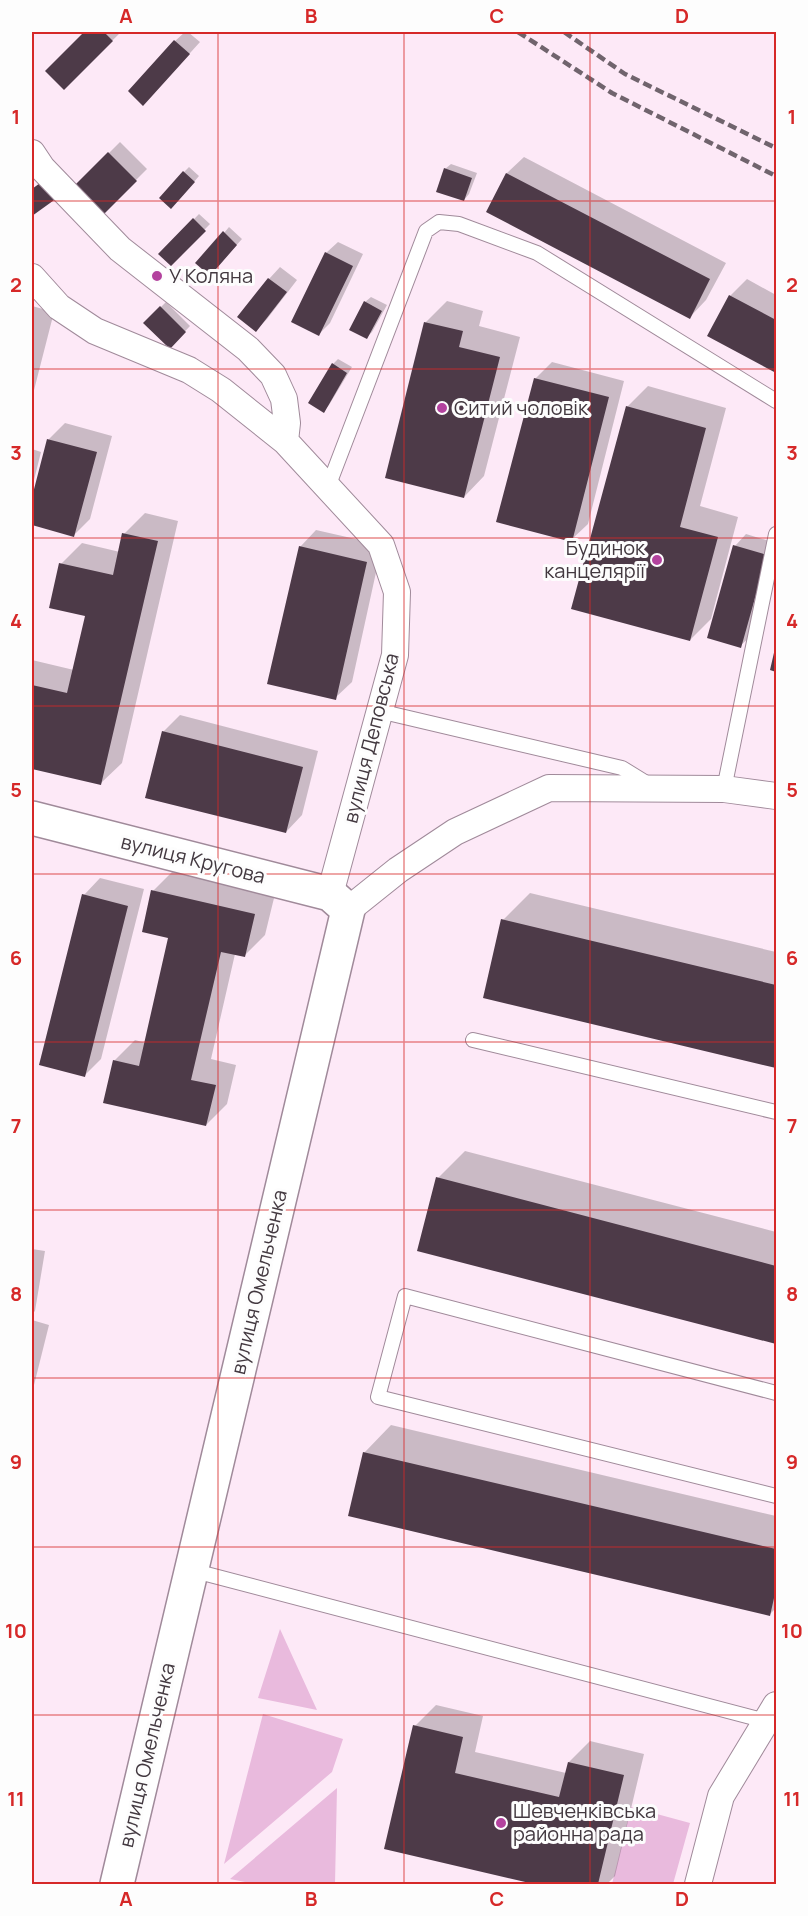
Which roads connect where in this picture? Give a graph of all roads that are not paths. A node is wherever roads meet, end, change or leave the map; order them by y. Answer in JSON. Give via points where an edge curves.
{"nodes":[{"id":1,"x":32,"y":153,"type":"edge"},
{"id":2,"x":32,"y":277,"type":"edge"},
{"id":3,"x":777,"y":401,"type":"edge"},
{"id":4,"x":285,"y":441,"type":"junction"},
{"id":5,"x":328,"y":487,"type":"junction"},
{"id":6,"x":777,"y":534,"type":"edge"},
{"id":7,"x":379,"y":711,"type":"junction"},
{"id":8,"x":655,"y":789,"type":"junction"},
{"id":9,"x":724,"y":789,"type":"junction"},
{"id":10,"x":777,"y":796,"type":"edge"},
{"id":11,"x":32,"y":818,"type":"edge"},
{"id":12,"x":339,"y":902,"type":"junction"},
{"id":13,"x":473,"y":1040,"type":"dead end"},
{"id":14,"x":777,"y":1113,"type":"edge"},
{"id":15,"x":777,"y":1393,"type":"edge"},
{"id":16,"x":777,"y":1496,"type":"edge"},
{"id":17,"x":191,"y":1569,"type":"junction"},
{"id":18,"x":771,"y":1713,"type":"edge"},
{"id":19,"x":117,"y":1884,"type":"edge"},
{"id":20,"x":698,"y":1884,"type":"edge"}],
"edges":[{"from":1,"to":4,"type":"street","via":[[120,249],[248,349],[273,375],[284,399]]},
{"from":2,"to":4,"type":"street","name":"вулиця Деповська","via":[[59,307],[95,332],[189,370]]},
{"from":3,"to":5,"type":"lane","via":[[537,253],[459,224],[439,222],[426,231]]},
{"from":4,"to":5,"type":"street","name":"вулиця Деповська"},
{"from":5,"to":7,"type":"street","name":"вулиця Деповська","via":[[381,545],[397,592],[395,655]]},
{"from":6,"to":9,"type":"lane"},
{"from":7,"to":8,"type":"lane","via":[[622,768]]},
{"from":7,"to":12,"type":"street","name":"вулиця Деповська"},
{"from":8,"to":9,"type":"street"},
{"from":8,"to":12,"type":"street","via":[[549,788],[454,832],[398,870]]},
{"from":9,"to":10,"type":"street"},
{"from":11,"to":12,"type":"street","name":"вулиця Кругова"},
{"from":12,"to":17,"type":"street","name":"вулиця Омельченка"},
{"from":13,"to":14,"type":"lane"},
{"from":15,"to":16,"type":"lane","via":[[405,1296],[378,1397]]},
{"from":17,"to":18,"type":"lane"},
{"from":17,"to":19,"type":"street","name":"вулиця Омельченка"},
{"from":18,"to":20,"type":"street","via":[[721,1796]]}]}
